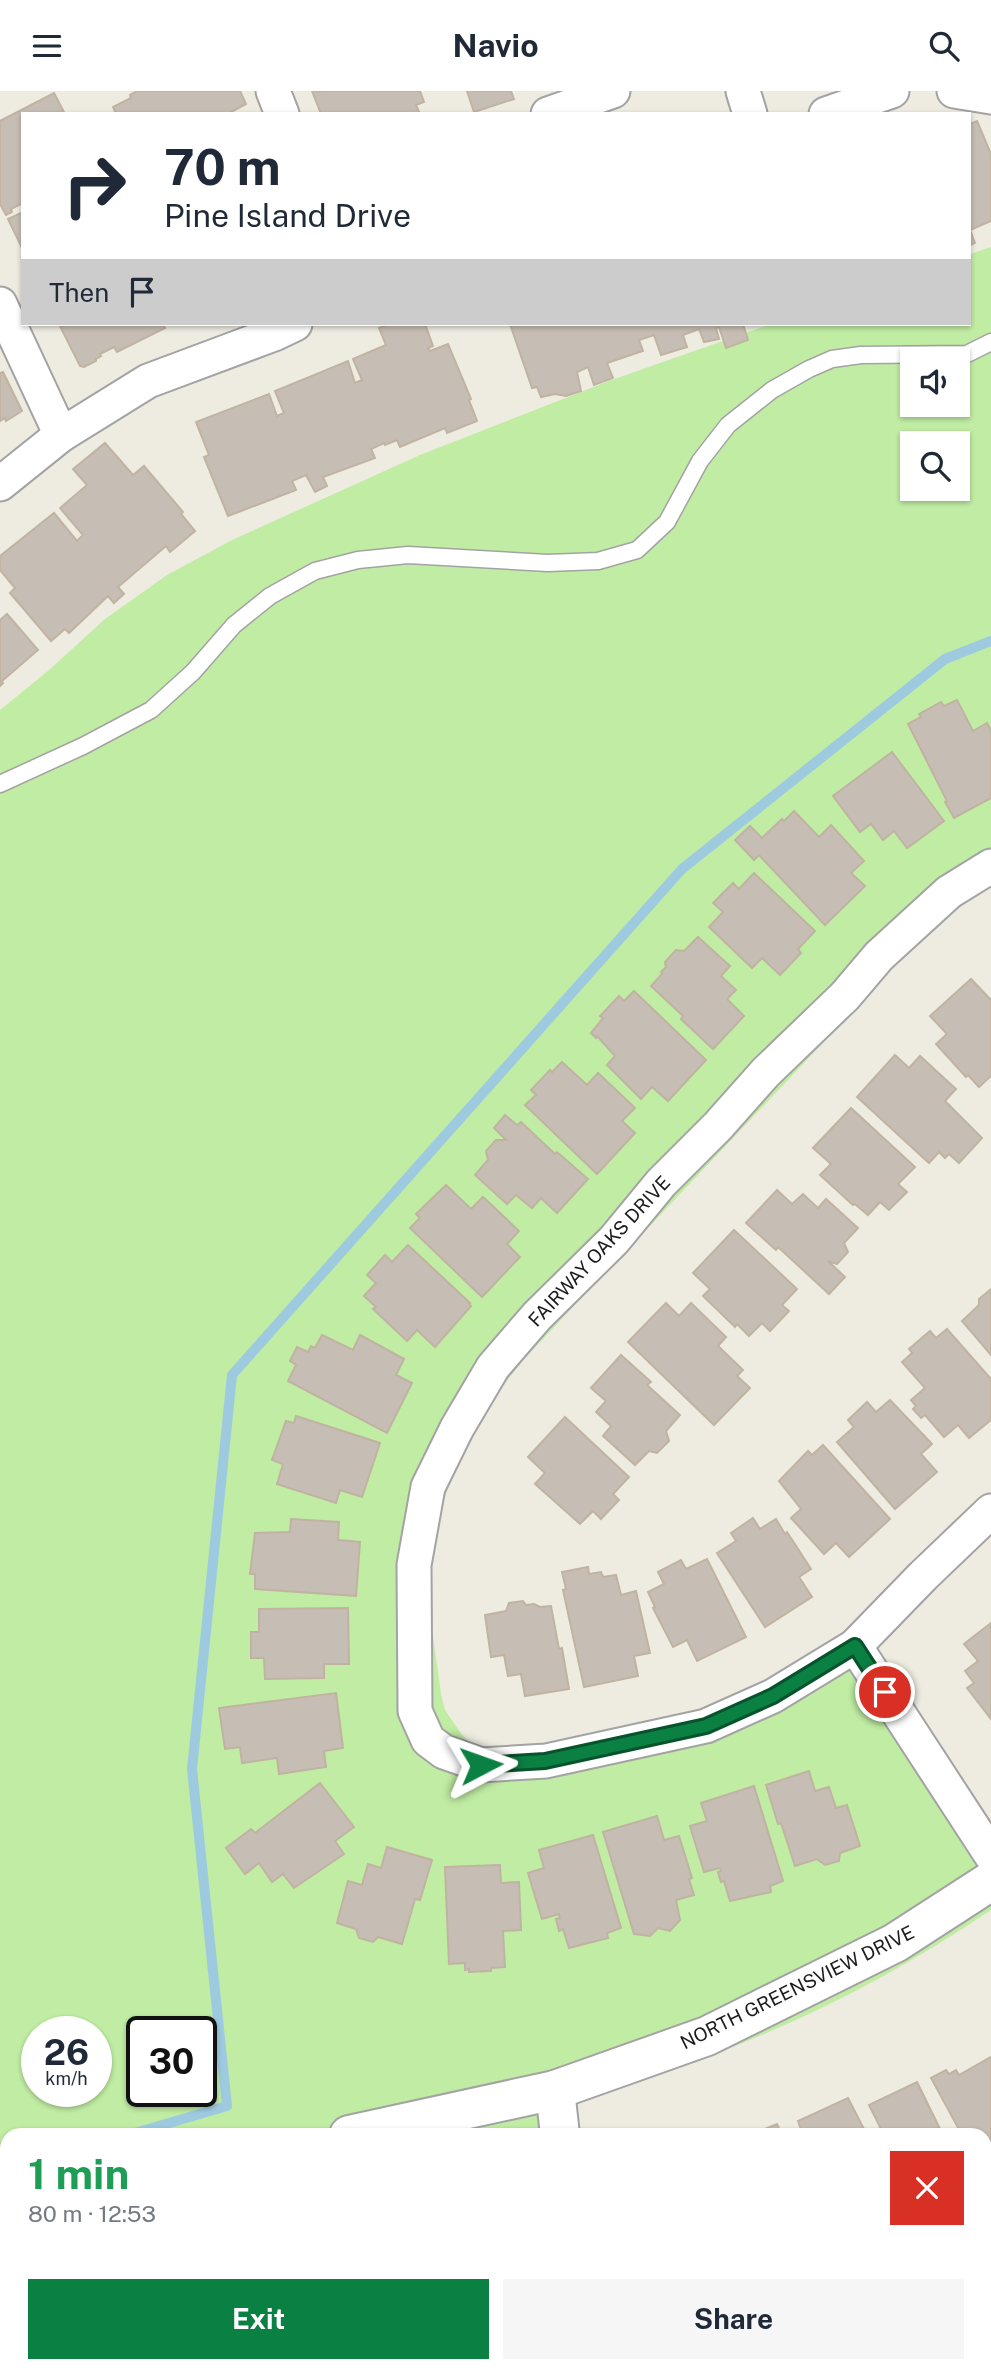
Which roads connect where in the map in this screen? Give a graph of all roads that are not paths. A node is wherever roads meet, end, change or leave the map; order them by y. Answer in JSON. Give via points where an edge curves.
{"nodes":[{"id":1,"x":273,"y":91,"type":"edge"},
{"id":2,"x":613,"y":91,"type":"edge"},
{"id":3,"x":743,"y":91,"type":"edge"},
{"id":4,"x":892,"y":91,"type":"edge"},
{"id":5,"x":954,"y":91,"type":"edge"},
{"id":6,"x":991,"y":97,"type":"edge"},
{"id":7,"x":281,"y":112,"type":"edge"},
{"id":8,"x":554,"y":112,"type":"edge"},
{"id":9,"x":749,"y":112,"type":"edge"},
{"id":10,"x":832,"y":112,"type":"edge"},
{"id":11,"x":0,"y":304,"type":"edge"},
{"id":12,"x":291,"y":326,"type":"edge"},
{"id":13,"x":991,"y":342,"type":"edge"},
{"id":14,"x":61,"y":435,"type":"junction"},
{"id":15,"x":0,"y":484,"type":"edge"},
{"id":16,"x":0,"y":784,"type":"edge"},
{"id":17,"x":991,"y":866,"type":"edge"},
{"id":18,"x":991,"y":1511,"type":"edge"},
{"id":19,"x":855,"y":1646,"type":"junction"},
{"id":20,"x":991,"y":1855,"type":"edge"},
{"id":21,"x":991,"y":1881,"type":"edge"},
{"id":22,"x":555,"y":2090,"type":"junction"},
{"id":23,"x":381,"y":2128,"type":"edge"},
{"id":24,"x":560,"y":2128,"type":"edge"}],
"edges":[{"from":1,"to":7,"type":"street"},
{"from":2,"to":8,"type":"street"},
{"from":3,"to":9,"type":"street"},
{"from":4,"to":10,"type":"street"},
{"from":5,"to":6,"type":"street"},
{"from":11,"to":14,"type":"street"},
{"from":12,"to":14,"type":"street","via":[[148,381]]},
{"from":13,"to":16,"type":"lane","via":[[967,354],[832,359],[772,390],[728,425],[700,461],[667,522],[638,550],[598,561],[548,563],[408,555],[358,560],[315,571],[270,596],[234,625],[193,672],[150,710]]},
{"from":14,"to":15,"type":"street"},
{"from":17,"to":19,"type":"street","name":"FAIRWAY OAKS DRIVE","via":[[949,892],[879,956],[661,1183],[614,1240],[493,1367],[428,1487],[414,1565],[415,1711],[428,1740],[444,1752],[481,1765],[545,1761],[706,1726],[773,1696]]},
{"from":18,"to":19,"type":"street"},
{"from":19,"to":20,"type":"street"},
{"from":21,"to":22,"type":"street","name":"NORTH GREENSVIEW DRIVE","via":[[895,1943],[707,2036]]},
{"from":22,"to":23,"type":"street","name":"NORTH GREENSVIEW DRIVE"},
{"from":22,"to":24,"type":"street"}]}
